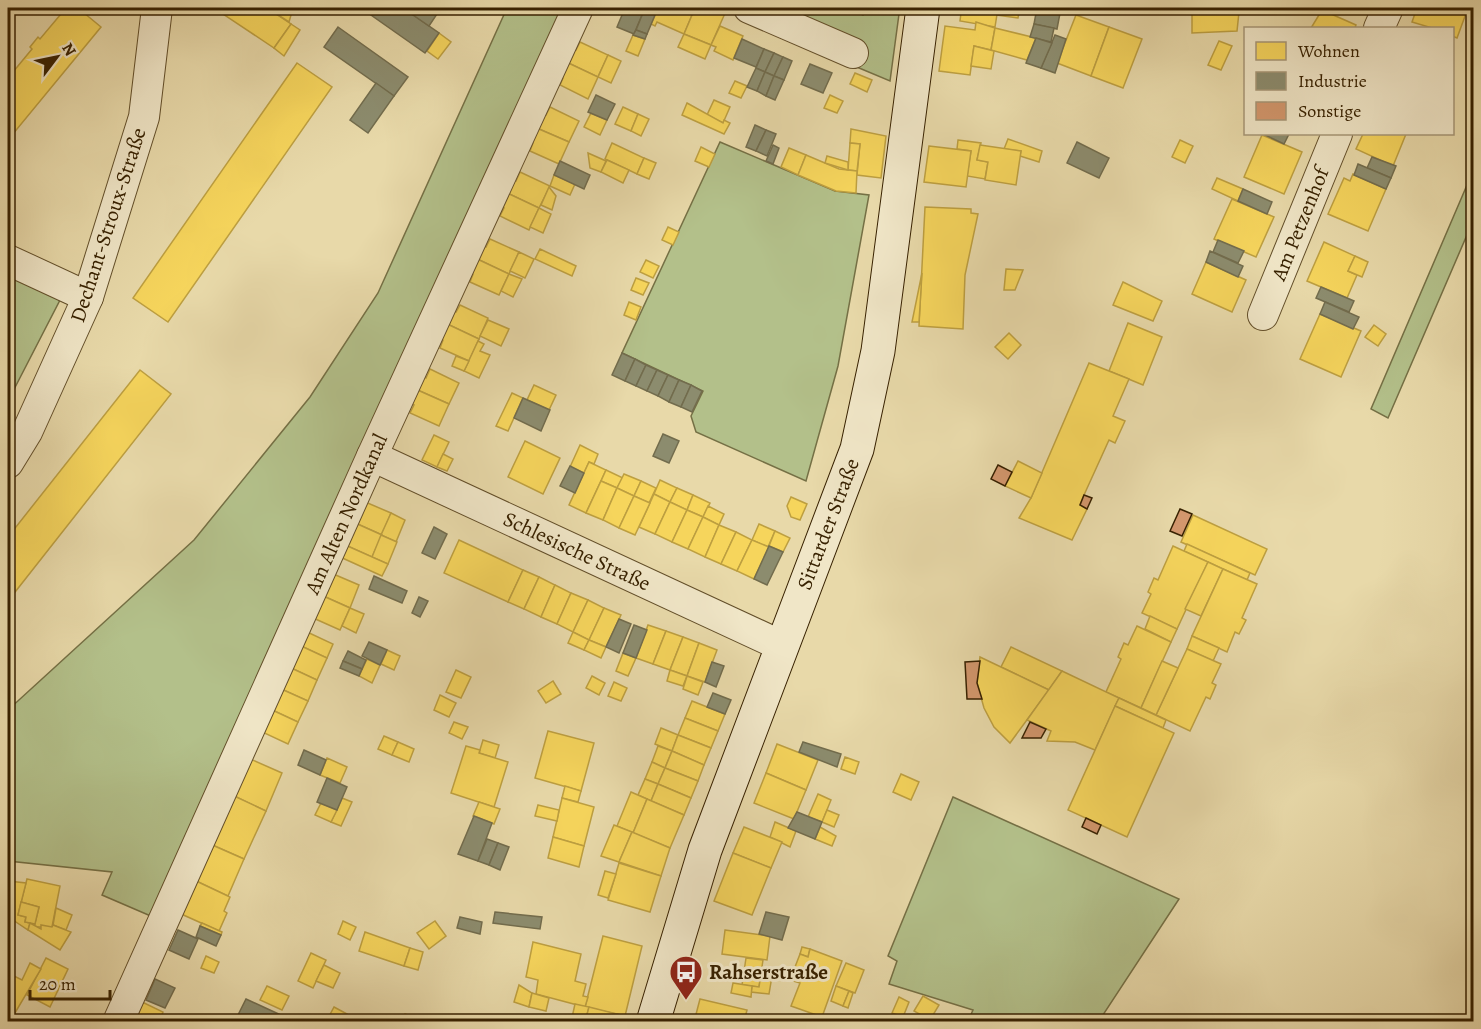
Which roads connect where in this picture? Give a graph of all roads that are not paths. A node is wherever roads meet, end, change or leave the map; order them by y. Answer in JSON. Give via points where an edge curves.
{"nodes":[{"id":1,"x":157,"y":8,"type":"edge"},
{"id":2,"x":578,"y":8,"type":"edge"},
{"id":3,"x":749,"y":8,"type":"edge"},
{"id":4,"x":923,"y":8,"type":"edge"},
{"id":5,"x":853,"y":53,"type":"dead end"},
{"id":6,"x":1337,"y":135,"type":"edge"},
{"id":7,"x":8,"y":260,"type":"edge"},
{"id":8,"x":88,"y":297,"type":"junction"},
{"id":9,"x":1263,"y":315,"type":"dead end"},
{"id":10,"x":372,"y":456,"type":"junction"},
{"id":11,"x":8,"y":463,"type":"edge"},
{"id":12,"x":782,"y":646,"type":"junction"},
{"id":13,"x":118,"y":1022,"type":"edge"},
{"id":14,"x":653,"y":1022,"type":"edge"}],
"edges":[{"from":1,"to":8,"type":"street","name":"Dechant-Stroux-Straße","via":[[144,117]]},
{"from":2,"to":10,"type":"street","name":"Am Alten Nordkanal"},
{"from":3,"to":5,"type":"street"},
{"from":4,"to":12,"type":"street","name":"Sittarder Straße","via":[[878,351],[857,449]]},
{"from":6,"to":9,"type":"street","name":"Am Petzenhof"},
{"from":7,"to":8,"type":"street"},
{"from":8,"to":11,"type":"street","name":"Dechant-Stroux-Straße","via":[[27,432]]},
{"from":10,"to":12,"type":"street","name":"Schlesische Straße"},
{"from":10,"to":13,"type":"street","name":"Am Alten Nordkanal"},
{"from":12,"to":14,"type":"street","name":"Sittarder Straße","via":[[705,850]]}]}
